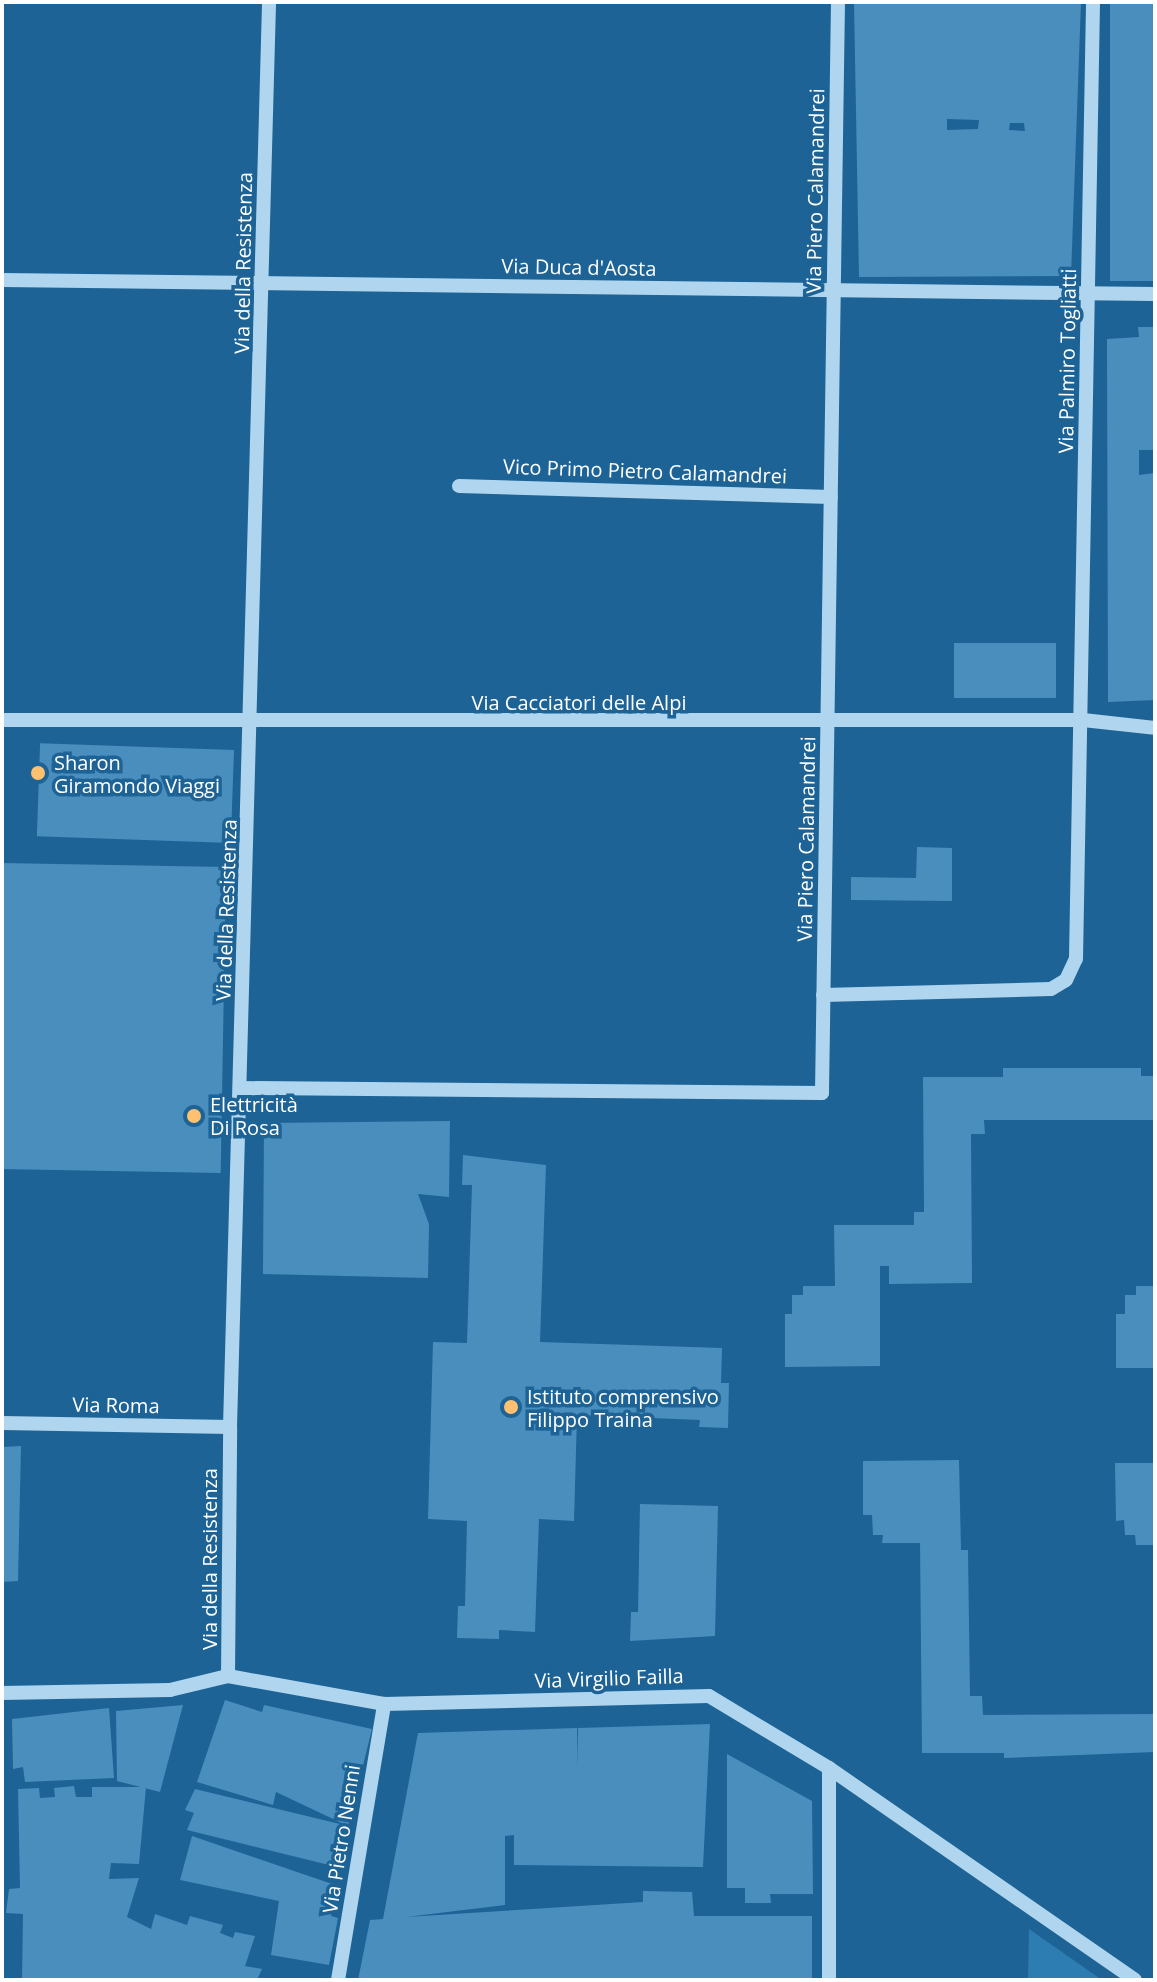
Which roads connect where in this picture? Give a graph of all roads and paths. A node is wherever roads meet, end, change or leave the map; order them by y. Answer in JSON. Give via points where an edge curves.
{"nodes":[{"id":1,"x":269,"y":2,"type":"edge"},
{"id":2,"x":838,"y":2,"type":"edge"},
{"id":3,"x":1093,"y":2,"type":"edge"},
{"id":4,"x":2,"y":280,"type":"edge"},
{"id":5,"x":262,"y":283,"type":"junction"},
{"id":6,"x":834,"y":290,"type":"junction"},
{"id":7,"x":1088,"y":293,"type":"junction"},
{"id":8,"x":1155,"y":294,"type":"edge"},
{"id":9,"x":459,"y":486,"type":"dead end"},
{"id":10,"x":831,"y":497,"type":"junction"},
{"id":11,"x":2,"y":720,"type":"edge"},
{"id":12,"x":252,"y":720,"type":"junction"},
{"id":13,"x":1083,"y":720,"type":"junction"},
{"id":14,"x":828,"y":723,"type":"junction"},
{"id":15,"x":1155,"y":728,"type":"edge"},
{"id":16,"x":823,"y":995,"type":"junction"},
{"id":17,"x":240,"y":1088,"type":"junction"},
{"id":18,"x":2,"y":1423,"type":"edge"},
{"id":19,"x":230,"y":1427,"type":"junction"},
{"id":20,"x":228,"y":1676,"type":"junction"},
{"id":21,"x":2,"y":1693,"type":"edge"},
{"id":22,"x":384,"y":1704,"type":"junction"},
{"id":23,"x":829,"y":1768,"type":"junction"},
{"id":24,"x":338,"y":1980,"type":"edge"},
{"id":25,"x":829,"y":1980,"type":"edge"},
{"id":26,"x":1135,"y":1980,"type":"edge"}],
"edges":[{"from":1,"to":5,"type":"street","name":"Via della Resistenza"},
{"from":2,"to":6,"type":"street","name":"Via Piero Calamandrei"},
{"from":3,"to":7,"type":"street","name":"Via Palmiro Togliatti"},
{"from":4,"to":5,"type":"street","name":"Via Duca d'Aosta"},
{"from":5,"to":6,"type":"street","name":"Via Duca d'Aosta"},
{"from":5,"to":12,"type":"street","name":"Via della Resistenza"},
{"from":6,"to":7,"type":"street","name":"Via Duca d'Aosta"},
{"from":6,"to":10,"type":"street","name":"Via Piero Calamandrei"},
{"from":7,"to":8,"type":"street","name":"Via Duca d'Aosta"},
{"from":7,"to":13,"type":"street","name":"Via Palmiro Togliatti"},
{"from":9,"to":10,"type":"street","name":"Vico Primo Pietro Calamandrei"},
{"from":10,"to":14,"type":"street","name":"Via Piero Calamandrei"},
{"from":11,"to":12,"type":"street","name":"Via Cacciatori delle Alpi"},
{"from":12,"to":14,"type":"street","name":"Via Cacciatori delle Alpi"},
{"from":12,"to":17,"type":"street","name":"Via della Resistenza"},
{"from":13,"to":14,"type":"street","name":"Via Cacciatori delle Alpi"},
{"from":13,"to":15,"type":"street","name":"Via Cacciatori delle Alpi"},
{"from":13,"to":16,"type":"street","name":"Via Palmiro Togliatti","via":[[1076,959],[1066,980],[1051,989]]},
{"from":14,"to":16,"type":"street","name":"Via Piero Calamandrei"},
{"from":16,"to":17,"type":"street","name":"Via Piero Calamandrei","via":[[822,1093]]},
{"from":17,"to":19,"type":"street","name":"Via della Resistenza"},
{"from":18,"to":19,"type":"street","name":"Via Roma"},
{"from":19,"to":20,"type":"street","name":"Via della Resistenza"},
{"from":20,"to":21,"type":"street","name":"Via Virgilio Failla","via":[[170,1690]]},
{"from":20,"to":22,"type":"street","name":"Via Virgilio Failla"},
{"from":22,"to":23,"type":"street","name":"Via Virgilio Failla","via":[[709,1696]]},
{"from":22,"to":24,"type":"street","name":"Via Pietro Nenni"},
{"from":23,"to":25,"type":"street"},
{"from":23,"to":26,"type":"street","name":"Via Virgilio Failla"}]}
